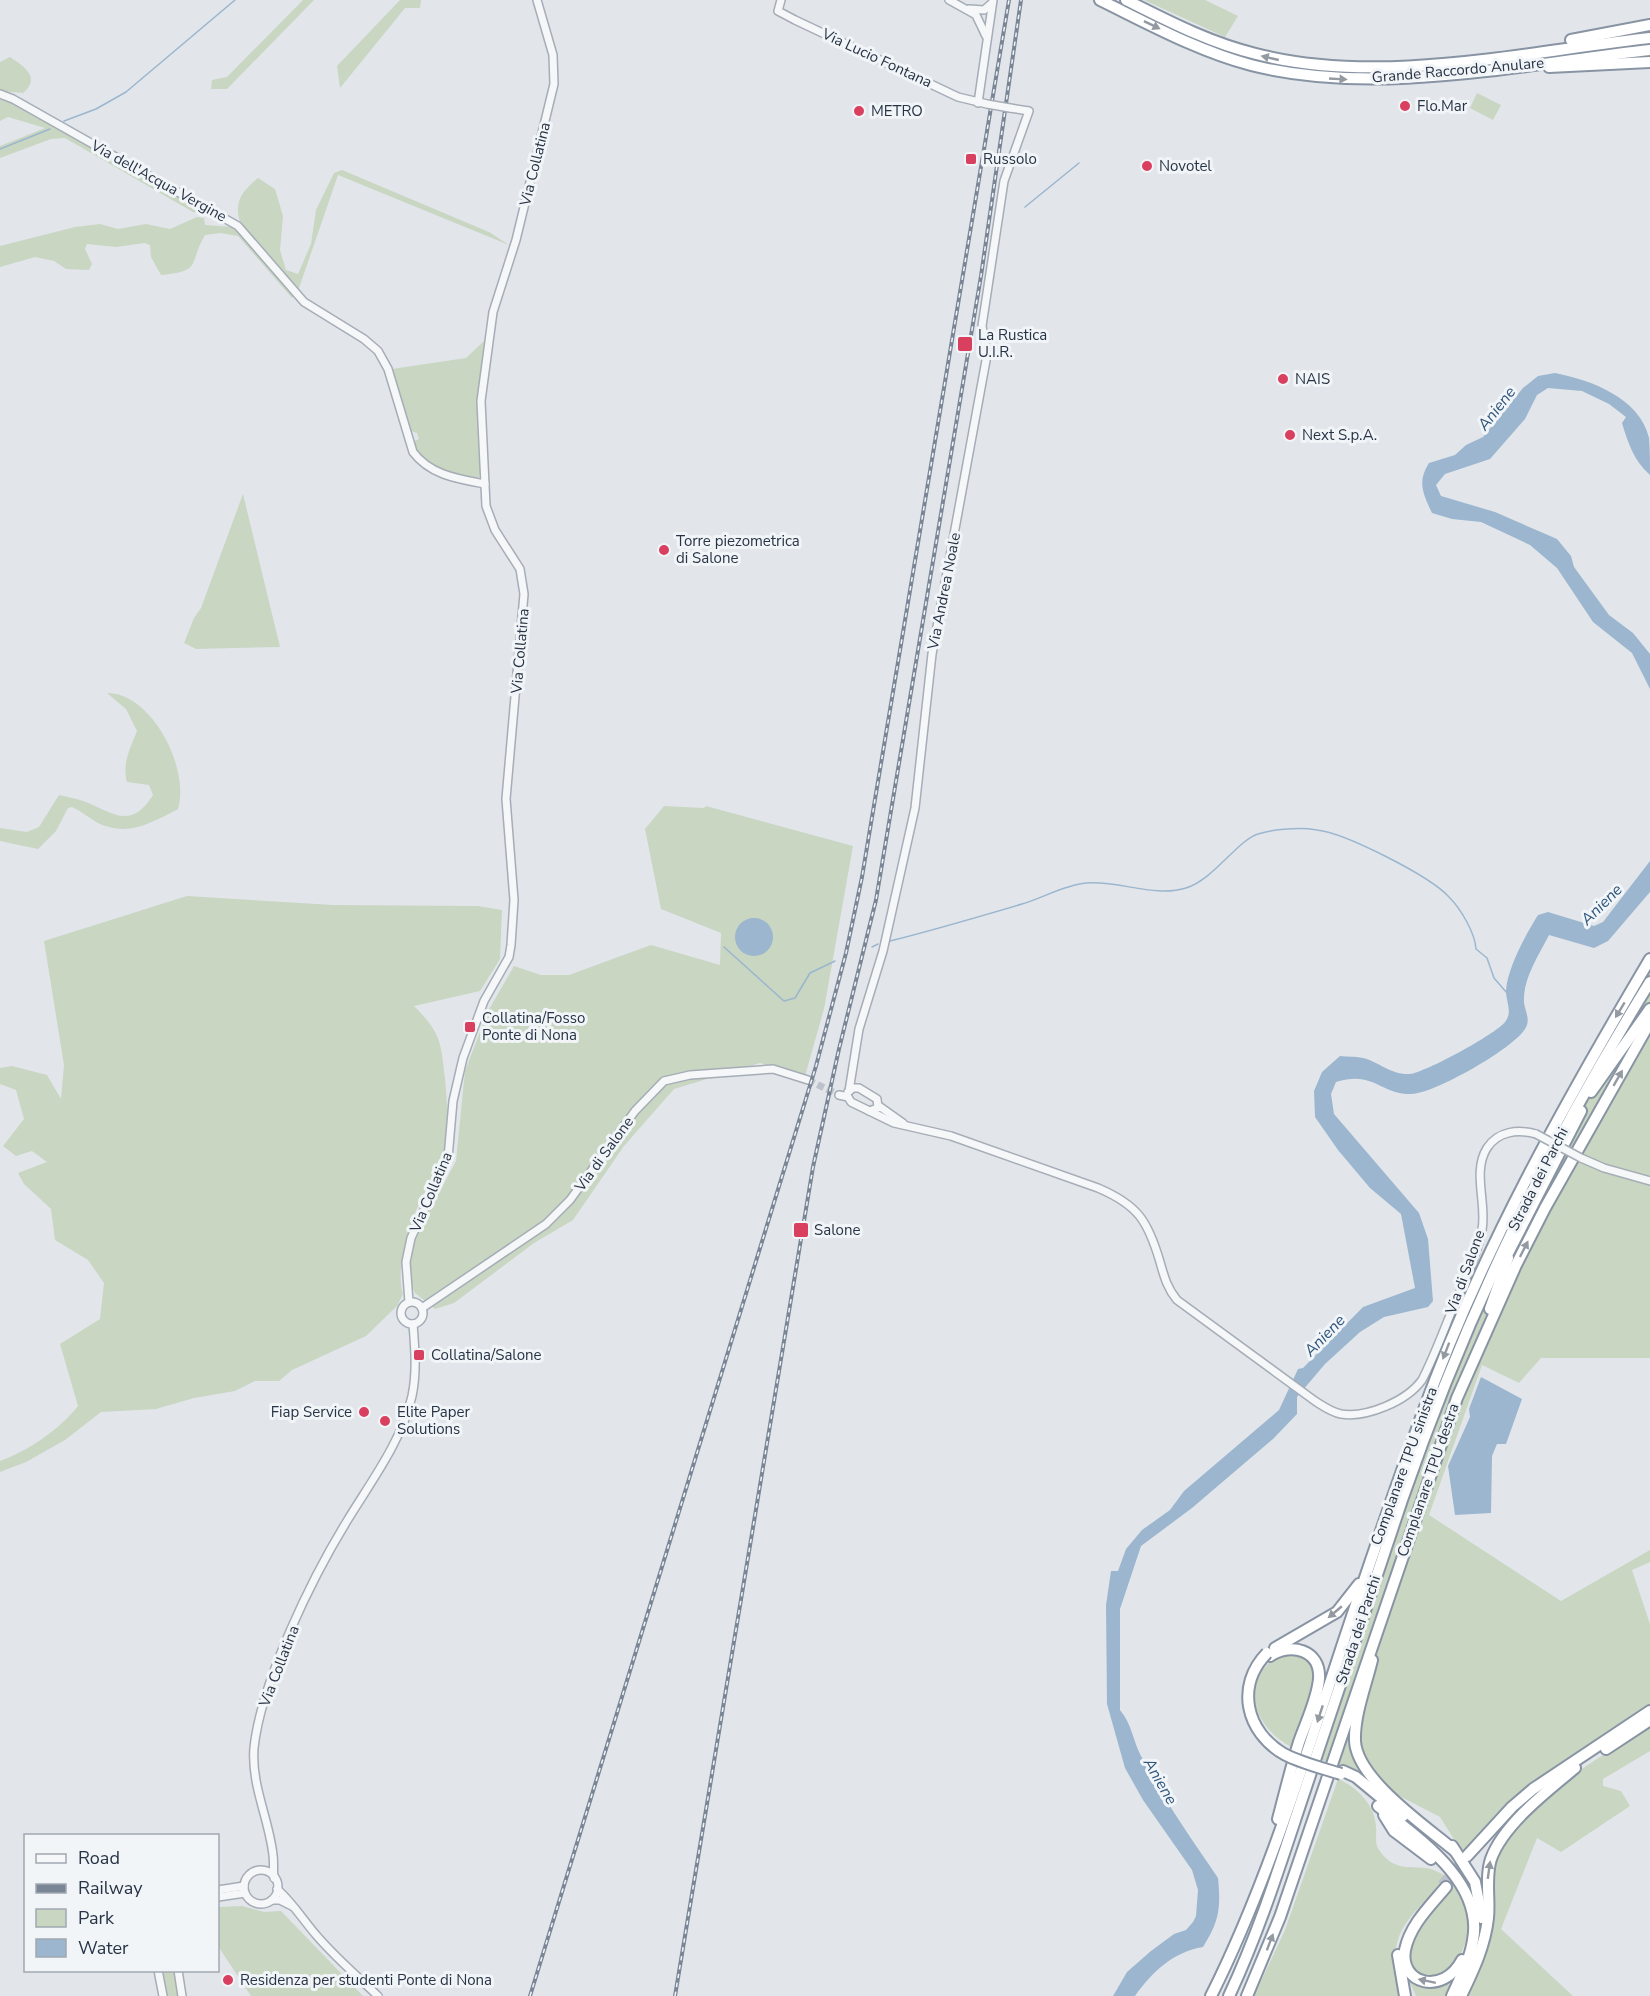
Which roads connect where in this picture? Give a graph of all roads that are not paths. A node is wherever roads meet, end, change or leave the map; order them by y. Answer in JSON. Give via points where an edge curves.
{"nodes":[{"id":1,"x":537,"y":0,"type":"edge"},
{"id":2,"x":781,"y":0,"type":"edge"},
{"id":3,"x":949,"y":0,"type":"edge"},
{"id":4,"x":1100,"y":0,"type":"edge"},
{"id":5,"x":1126,"y":0,"type":"edge"},
{"id":6,"x":993,"y":1,"type":"edge"},
{"id":7,"x":968,"y":9,"type":"junction"},
{"id":8,"x":1650,"y":25,"type":"edge"},
{"id":9,"x":987,"y":37,"type":"junction"},
{"id":10,"x":1650,"y":38,"type":"edge"},
{"id":11,"x":1650,"y":50,"type":"edge"},
{"id":12,"x":1495,"y":57,"type":"junction"},
{"id":13,"x":1650,"y":60,"type":"edge"},
{"id":14,"x":1506,"y":67,"type":"junction"},
{"id":15,"x":0,"y":94,"type":"edge"},
{"id":16,"x":978,"y":103,"type":"junction"},
{"id":17,"x":1029,"y":111,"type":"joint"},
{"id":18,"x":485,"y":484,"type":"junction"},
{"id":19,"x":1650,"y":959,"type":"edge"},
{"id":20,"x":1650,"y":982,"type":"edge"},
{"id":21,"x":1650,"y":994,"type":"edge"},
{"id":22,"x":1650,"y":1010,"type":"edge"},
{"id":23,"x":1650,"y":1022,"type":"edge"},
{"id":24,"x":851,"y":1073,"type":"junction"},
{"id":25,"x":808,"y":1080,"type":"tunnel mouth"},
{"id":26,"x":859,"y":1088,"type":"junction"},
{"id":27,"x":1591,"y":1092,"type":"junction"},
{"id":28,"x":848,"y":1094,"type":"junction"},
{"id":29,"x":839,"y":1095,"type":"tunnel mouth"},
{"id":30,"x":879,"y":1106,"type":"junction"},
{"id":31,"x":869,"y":1111,"type":"junction"},
{"id":32,"x":910,"y":1126,"type":"junction"},
{"id":33,"x":1650,"y":1181,"type":"edge"},
{"id":34,"x":1516,"y":1236,"type":"junction"},
{"id":35,"x":409,"y":1302,"type":"junction"},
{"id":36,"x":422,"y":1308,"type":"junction"},
{"id":37,"x":413,"y":1324,"type":"junction"},
{"id":38,"x":1457,"y":1398,"type":"junction"},
{"id":39,"x":1376,"y":1545,"type":"junction"},
{"id":40,"x":1389,"y":1593,"type":"junction"},
{"id":41,"x":1269,"y":1655,"type":"junction"},
{"id":42,"x":1650,"y":1711,"type":"edge"},
{"id":43,"x":1650,"y":1720,"type":"edge"},
{"id":44,"x":1575,"y":1768,"type":"junction"},
{"id":45,"x":1342,"y":1772,"type":"junction"},
{"id":46,"x":273,"y":1855,"type":"junction"},
{"id":47,"x":260,"y":1871,"type":"junction"},
{"id":48,"x":1471,"y":1875,"type":"junction"},
{"id":49,"x":274,"y":1878,"type":"junction"},
{"id":50,"x":277,"y":1889,"type":"junction"},
{"id":51,"x":219,"y":1890,"type":"edge"},
{"id":52,"x":244,"y":1890,"type":"junction"},
{"id":53,"x":219,"y":1898,"type":"edge"},
{"id":54,"x":272,"y":1900,"type":"junction"},
{"id":55,"x":1253,"y":1901,"type":"junction"},
{"id":56,"x":294,"y":1908,"type":"junction"},
{"id":57,"x":1475,"y":1929,"type":"junction"},
{"id":58,"x":1482,"y":1948,"type":"junction"},
{"id":59,"x":1398,"y":1959,"type":"junction"},
{"id":60,"x":158,"y":1972,"type":"edge"},
{"id":61,"x":178,"y":1972,"type":"edge"},
{"id":62,"x":163,"y":1996,"type":"edge"},
{"id":63,"x":182,"y":1996,"type":"edge"},
{"id":64,"x":378,"y":1996,"type":"edge"},
{"id":65,"x":1210,"y":1996,"type":"edge"},
{"id":66,"x":1229,"y":1996,"type":"edge"},
{"id":67,"x":1237,"y":1996,"type":"edge"},
{"id":68,"x":1247,"y":1996,"type":"edge"},
{"id":69,"x":1405,"y":1996,"type":"edge"},
{"id":70,"x":1413,"y":1996,"type":"edge"},
{"id":71,"x":1452,"y":1996,"type":"edge"},
{"id":72,"x":1461,"y":1996,"type":"edge"}],
"edges":[{"from":1,"to":18,"type":"street","name":"Via Collatina","via":[[553,55],[554,84],[488,340],[481,401]]},
{"from":2,"to":16,"type":"street","name":"Via Lucio Fontana","via":[[778,11]]},
{"from":3,"to":7,"type":"street"},
{"from":4,"to":14,"type":"highway","name":"Grande Raccordo Anulare","one_way":true,"via":[[1218,55],[1289,73],[1378,79]]},
{"from":12,"to":5,"type":"highway","name":"Grande Raccordo Anulare","one_way":true,"via":[[1374,68],[1301,64],[1221,43]]},
{"from":6,"to":7,"type":"street","via":[[984,10]]},
{"from":6,"to":9,"type":"street"},
{"from":7,"to":9,"type":"street","via":[[981,21]]},
{"from":8,"to":12,"type":"highway","via":[[1514,49]]},
{"from":9,"to":16,"type":"street"},
{"from":10,"to":12,"type":"highway","name":"Grande Raccordo Anulare"},
{"from":11,"to":14,"type":"highway","name":"Grande Raccordo Anulare"},
{"from":13,"to":14,"type":"highway"},
{"from":15,"to":18,"type":"street","name":"Via dell'Acqua Vergine","via":[[238,226],[304,302],[378,351],[388,369],[413,452],[420,461],[447,475]]},
{"from":16,"to":17,"type":"street","name":"Via Lucio Fontana","bridge":true},
{"from":17,"to":24,"type":"street","name":"Via Andrea Noale","via":[[1004,181],[982,326],[987,355],[932,654],[915,808]]},
{"from":18,"to":35,"type":"street","name":"Via Collatina","via":[[490,520],[520,569],[524,594],[506,799],[514,900],[512,936],[509,957],[484,1001],[463,1058],[445,1168],[411,1238],[405,1262]]},
{"from":19,"to":39,"type":"highway","name":"Complanare TPU sinistra","one_way":true,"via":[[1534,1161],[1482,1268],[1422,1413]]},
{"from":20,"to":66,"type":"highway","name":"Strada dei Parchi","via":[[1542,1166],[1466,1330],[1403,1497],[1265,1910]]},
{"from":21,"to":27,"type":"highway","name":"Strada dei Parchi"},
{"from":22,"to":27,"type":"highway"},
{"from":38,"to":23,"type":"highway","name":"Complanare TPU destra","one_way":true,"via":[[1545,1208]]},
{"from":24,"to":26,"type":"street"},
{"from":24,"to":28,"type":"street","name":"Via Andrea Noale"},
{"from":25,"to":36,"type":"street","name":"Via di Salone","via":[[773,1069],[690,1075],[664,1081],[635,1111],[570,1200],[546,1224]]},
{"from":26,"to":28,"type":"street"},
{"from":26,"to":30,"type":"street","via":[[877,1099]]},
{"from":27,"to":34,"type":"highway","name":"Strada dei Parchi"},
{"from":28,"to":29,"type":"street"},
{"from":28,"to":31,"type":"street","via":[[851,1102]]},
{"from":30,"to":31,"type":"street","via":[[876,1111]]},
{"from":30,"to":32,"type":"street"},
{"from":31,"to":32,"type":"street"},
{"from":32,"to":33,"type":"street","name":"Via di Salone","bridge":true,"via":[[951,1136],[1098,1188],[1125,1202],[1144,1221],[1173,1295],[1274,1372],[1339,1413],[1359,1413],[1400,1399],[1418,1386],[1429,1368],[1480,1237],[1484,1215],[1481,1169],[1491,1143],[1519,1130],[1536,1134],[1604,1168]]},
{"from":34,"to":38,"type":"highway"},
{"from":34,"to":67,"type":"highway","name":"Strada dei Parchi","via":[[1437,1422],[1270,1914]]},
{"from":35,"to":36,"type":"street"},
{"from":35,"to":37,"type":"street","via":[[401,1314],[405,1322]]},
{"from":36,"to":37,"type":"street","via":[[422,1317]]},
{"from":37,"to":46,"type":"street","name":"Via Collatina","via":[[416,1363],[406,1414],[304,1603],[260,1716],[254,1764]]},
{"from":38,"to":40,"type":"highway","name":"Complanare TPU destra"},
{"from":39,"to":41,"type":"highway","one_way":true,"via":[[1345,1604]]},
{"from":39,"to":55,"type":"highway","name":"Complanare TPU sinistra","one_way":true,"via":[[1300,1776]]},
{"from":40,"to":48,"type":"highway","via":[[1358,1717],[1355,1740],[1360,1761],[1382,1786],[1455,1851]]},
{"from":68,"to":40,"type":"highway","name":"Complanare TPU destra","one_way":true,"via":[[1280,1917]]},
{"from":41,"to":45,"type":"highway","bridge":true,"via":[[1254,1671],[1248,1689],[1250,1713],[1258,1730],[1283,1753]]},
{"from":41,"to":55,"type":"highway","via":[[1299,1649],[1316,1662],[1319,1676]]},
{"from":42,"to":44,"type":"highway","via":[[1533,1789],[1469,1857],[1516,1810]]},
{"from":43,"to":44,"type":"highway"},
{"from":58,"to":44,"type":"highway","one_way":true,"via":[[1488,1919],[1489,1869],[1496,1848],[1526,1812]]},
{"from":45,"to":48,"type":"highway","via":[[1369,1787]]},
{"from":45,"to":57,"type":"highway","via":[[1364,1790],[1394,1831],[1449,1870],[1468,1893]]},
{"from":46,"to":47,"type":"street"},
{"from":46,"to":49,"type":"street","name":"Via Collatina"},
{"from":47,"to":49,"type":"street"},
{"from":47,"to":52,"type":"street","via":[[252,1873]]},
{"from":48,"to":58,"type":"highway","via":[[1481,1905]]},
{"from":49,"to":50,"type":"street"},
{"from":50,"to":54,"type":"street"},
{"from":50,"to":56,"type":"street"},
{"from":51,"to":52,"type":"street"},
{"from":52,"to":53,"type":"street"},
{"from":52,"to":54,"type":"street","via":[[257,1904]]},
{"from":54,"to":56,"type":"street"},
{"from":55,"to":65,"type":"highway","name":"Complanare TPU sinistra"},
{"from":56,"to":64,"type":"street","via":[[333,1954]]},
{"from":57,"to":59,"type":"highway","one_way":true,"via":[[1458,1968],[1445,1981],[1422,1982],[1407,1968],[1405,1952],[1411,1932],[1444,1886],[1409,1924]]},
{"from":57,"to":71,"type":"highway","via":[[1470,1955]]},
{"from":58,"to":72,"type":"highway"},
{"from":59,"to":69,"type":"highway"},
{"from":59,"to":70,"type":"highway"},
{"from":60,"to":62,"type":"street"},
{"from":61,"to":63,"type":"street"}]}
